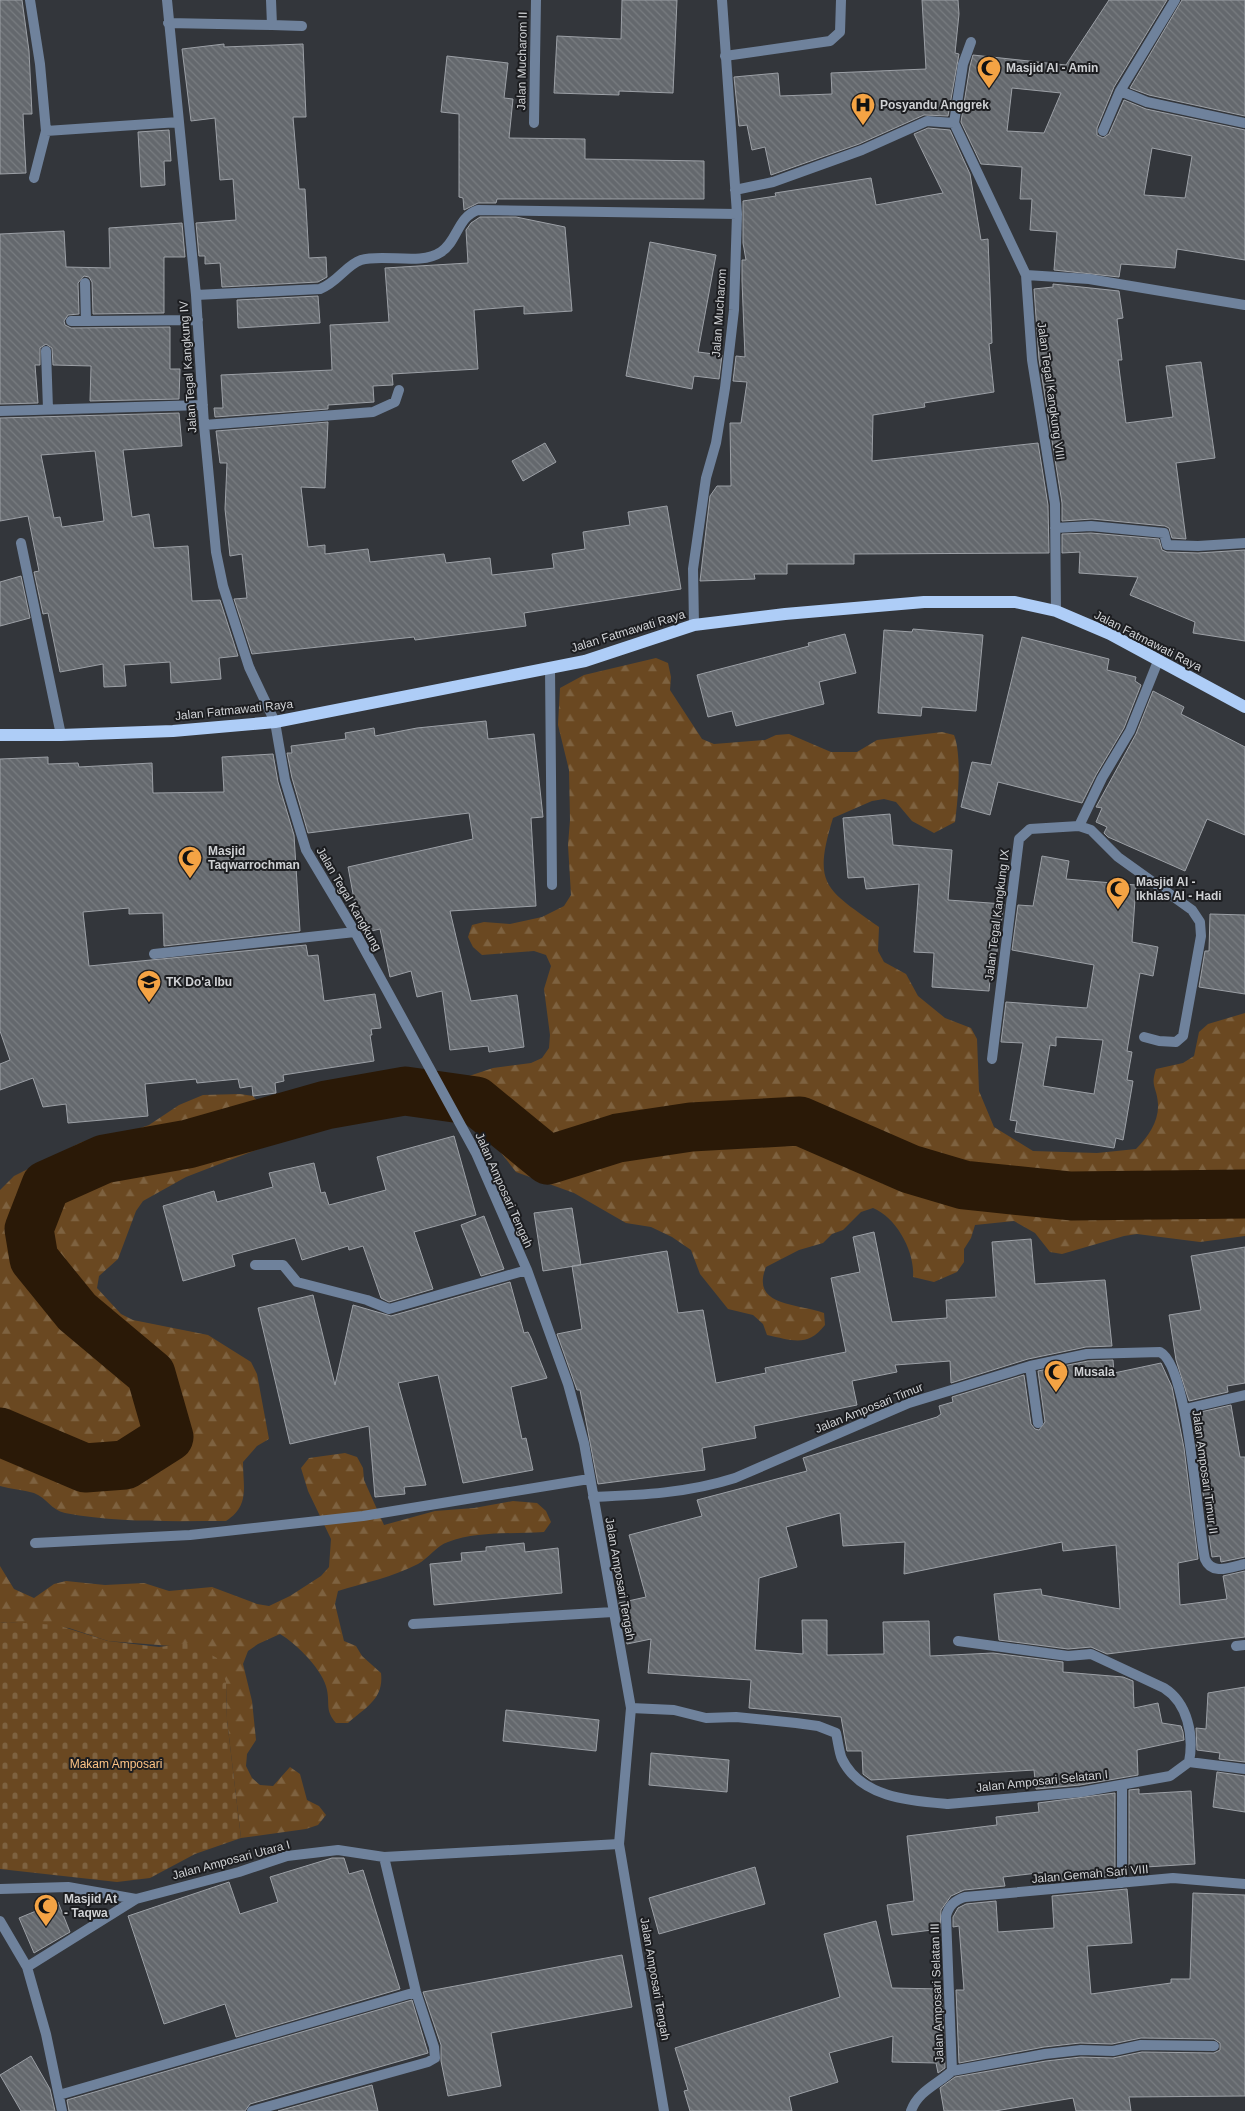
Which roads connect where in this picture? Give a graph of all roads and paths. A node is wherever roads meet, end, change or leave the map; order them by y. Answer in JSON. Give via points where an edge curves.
{"nodes":[{"id":1,"x":30,"y":0,"type":"edge"},
{"id":2,"x":167,"y":0,"type":"edge"},
{"id":3,"x":271,"y":0,"type":"edge"},
{"id":4,"x":536,"y":0,"type":"edge"},
{"id":5,"x":722,"y":0,"type":"edge"},
{"id":6,"x":841,"y":0,"type":"edge"},
{"id":7,"x":1175,"y":0,"type":"edge"},
{"id":8,"x":168,"y":23,"type":"junction"},
{"id":9,"x":272,"y":26,"type":"junction"},
{"id":10,"x":302,"y":26,"type":"dead end"},
{"id":11,"x":971,"y":42,"type":"dead end"},
{"id":12,"x":725,"y":56,"type":"junction"},
{"id":13,"x":1120,"y":91,"type":"junction"},
{"id":14,"x":179,"y":122,"type":"junction"},
{"id":15,"x":534,"y":123,"type":"dead end"},
{"id":16,"x":954,"y":123,"type":"junction"},
{"id":17,"x":1245,"y":123,"type":"edge"},
{"id":18,"x":46,"y":131,"type":"junction"},
{"id":19,"x":1102,"y":131,"type":"dead end"},
{"id":20,"x":34,"y":178,"type":"dead end"},
{"id":21,"x":735,"y":190,"type":"junction"},
{"id":22,"x":737,"y":214,"type":"junction"},
{"id":23,"x":1026,"y":275,"type":"junction"},
{"id":24,"x":84,"y":283,"type":"dead end"},
{"id":25,"x":196,"y":295,"type":"junction"},
{"id":26,"x":1245,"y":305,"type":"edge"},
{"id":27,"x":198,"y":320,"type":"junction"},
{"id":28,"x":71,"y":321,"type":"dead end"},
{"id":29,"x":86,"y":321,"type":"junction"},
{"id":30,"x":46,"y":351,"type":"dead end"},
{"id":31,"x":399,"y":390,"type":"dead end"},
{"id":32,"x":202,"y":405,"type":"junction"},
{"id":33,"x":48,"y":409,"type":"junction"},
{"id":34,"x":0,"y":411,"type":"edge"},
{"id":35,"x":204,"y":425,"type":"junction"},
{"id":36,"x":1055,"y":528,"type":"junction"},
{"id":37,"x":21,"y":543,"type":"dead end"},
{"id":38,"x":1245,"y":543,"type":"edge"},
{"id":39,"x":1056,"y":611,"type":"junction"},
{"id":40,"x":694,"y":625,"type":"junction"},
{"id":41,"x":1158,"y":661,"type":"junction"},
{"id":42,"x":550,"y":667,"type":"junction"},
{"id":43,"x":1245,"y":707,"type":"edge"},
{"id":44,"x":275,"y":722,"type":"junction"},
{"id":45,"x":0,"y":735,"type":"edge"},
{"id":46,"x":61,"y":735,"type":"junction"},
{"id":47,"x":1079,"y":826,"type":"junction"},
{"id":48,"x":552,"y":884,"type":"dead end"},
{"id":49,"x":355,"y":932,"type":"junction"},
{"id":50,"x":154,"y":954,"type":"dead end"},
{"id":51,"x":1144,"y":1037,"type":"dead end"},
{"id":52,"x":992,"y":1059,"type":"dead end"},
{"id":53,"x":434,"y":1078,"type":"joint"},
{"id":54,"x":254,"y":1265,"type":"dead end"},
{"id":55,"x":527,"y":1270,"type":"junction"},
{"id":56,"x":1157,"y":1352,"type":"joint"},
{"id":57,"x":1030,"y":1366,"type":"junction"},
{"id":58,"x":1245,"y":1395,"type":"edge"},
{"id":59,"x":1185,"y":1410,"type":"junction"},
{"id":60,"x":1038,"y":1423,"type":"dead end"},
{"id":61,"x":589,"y":1479,"type":"junction"},
{"id":62,"x":593,"y":1497,"type":"junction"},
{"id":63,"x":35,"y":1544,"type":"dead end"},
{"id":64,"x":1245,"y":1564,"type":"edge"},
{"id":65,"x":613,"y":1612,"type":"junction"},
{"id":66,"x":413,"y":1624,"type":"dead end"},
{"id":67,"x":958,"y":1641,"type":"dead end"},
{"id":68,"x":632,"y":1708,"type":"junction"},
{"id":69,"x":1188,"y":1762,"type":"junction"},
{"id":70,"x":1245,"y":1769,"type":"edge"},
{"id":71,"x":1122,"y":1784,"type":"junction"},
{"id":72,"x":619,"y":1844,"type":"junction"},
{"id":73,"x":384,"y":1856,"type":"junction"},
{"id":74,"x":1122,"y":1883,"type":"junction"},
{"id":75,"x":1245,"y":1884,"type":"edge"},
{"id":76,"x":0,"y":1889,"type":"edge"},
{"id":77,"x":136,"y":1899,"type":"junction"},
{"id":78,"x":946,"y":1916,"type":"joint"},
{"id":79,"x":0,"y":1921,"type":"edge"},
{"id":80,"x":26,"y":1967,"type":"junction"},
{"id":81,"x":416,"y":1992,"type":"junction"},
{"id":82,"x":1214,"y":2046,"type":"dead end"},
{"id":83,"x":952,"y":2071,"type":"junction"},
{"id":84,"x":59,"y":2095,"type":"junction"},
{"id":85,"x":62,"y":2111,"type":"edge"},
{"id":86,"x":252,"y":2111,"type":"edge"},
{"id":87,"x":664,"y":2111,"type":"edge"},
{"id":88,"x":912,"y":2111,"type":"edge"}],
"edges":[{"from":1,"to":18,"type":"street"},
{"from":2,"to":8,"type":"street","name":"Jalan Tegal Kangkung IV"},
{"from":3,"to":9,"type":"street"},
{"from":4,"to":15,"type":"street","name":"Jalan Mucharom II"},
{"from":5,"to":12,"type":"street","name":"Jalan Mucharom"},
{"from":6,"to":12,"type":"street","via":[[840,32],[830,41]]},
{"from":7,"to":13,"type":"street"},
{"from":8,"to":9,"type":"street"},
{"from":8,"to":14,"type":"street","name":"Jalan Tegal Kangkung IV"},
{"from":9,"to":10,"type":"street"},
{"from":11,"to":16,"type":"street","via":[[963,64]]},
{"from":12,"to":21,"type":"street","name":"Jalan Mucharom"},
{"from":13,"to":17,"type":"street","via":[[1147,102]]},
{"from":13,"to":19,"type":"street"},
{"from":14,"to":18,"type":"street"},
{"from":14,"to":25,"type":"street","name":"Jalan Tegal Kangkung IV"},
{"from":16,"to":21,"type":"street","via":[[927,121],[862,150],[774,182]]},
{"from":16,"to":23,"type":"street","name":"Jalan Tegal Kangkung VIII"},
{"from":18,"to":20,"type":"street"},
{"from":21,"to":22,"type":"street","name":"Jalan Mucharom"},
{"from":22,"to":25,"type":"street","via":[[478,210],[464,218],[448,247],[439,254],[359,261],[332,284],[320,289]]},
{"from":22,"to":40,"type":"street","name":"Jalan Mucharom","via":[[734,310],[725,388],[716,443],[706,478],[693,569]]},
{"from":23,"to":26,"type":"street","via":[[1089,279]]},
{"from":23,"to":36,"type":"street","name":"Jalan Tegal Kangkung VIII","via":[[1032,360],[1055,504]]},
{"from":24,"to":29,"type":"street"},
{"from":25,"to":27,"type":"street","name":"Jalan Tegal Kangkung IV"},
{"from":27,"to":29,"type":"street"},
{"from":27,"to":32,"type":"street","name":"Jalan Tegal Kangkung IV"},
{"from":28,"to":29,"type":"street"},
{"from":30,"to":33,"type":"street"},
{"from":31,"to":35,"type":"street","via":[[395,402],[373,412]]},
{"from":32,"to":33,"type":"street"},
{"from":32,"to":35,"type":"street","name":"Jalan Tegal Kangkung IV"},
{"from":33,"to":34,"type":"street"},
{"from":35,"to":44,"type":"street","name":"Jalan Tegal Kangkung IV","via":[[216,552],[223,586],[249,667]]},
{"from":36,"to":38,"type":"street","via":[[1091,526],[1164,533],[1167,545]]},
{"from":36,"to":39,"type":"street","name":"Jalan Tegal Kangkung VIII"},
{"from":37,"to":46,"type":"street"},
{"from":39,"to":40,"type":"main road","name":"Jalan Fatmawati Raya","via":[[1015,602],[924,602]]},
{"from":39,"to":41,"type":"main road","name":"Jalan Fatmawati Raya","via":[[1110,634]]},
{"from":40,"to":42,"type":"main road","name":"Jalan Fatmawati Raya","via":[[585,661]]},
{"from":41,"to":43,"type":"main road","name":"Jalan Fatmawati Raya"},
{"from":41,"to":47,"type":"street","via":[[1130,731]]},
{"from":42,"to":44,"type":"main road","name":"Jalan Fatmawati Raya"},
{"from":42,"to":48,"type":"street"},
{"from":44,"to":46,"type":"main road","name":"Jalan Fatmawati Raya","via":[[173,731]]},
{"from":44,"to":49,"type":"street","name":"Jalan Tegal Kangkung","via":[[301,838]]},
{"from":45,"to":46,"type":"main road","name":"Jalan Fatmawati Raya"},
{"from":47,"to":51,"type":"street","via":[[1091,830],[1118,857],[1192,910],[1200,922],[1201,936],[1183,1036],[1176,1042]]},
{"from":47,"to":52,"type":"street","name":"Jalan Tegal Kangkung IX","via":[[1030,828],[1019,839]]},
{"from":49,"to":50,"type":"street"},
{"from":49,"to":53,"type":"street","name":"Jalan Tegal Kangkung"},
{"from":53,"to":55,"type":"street","name":"Jalan Amposari Tengah","via":[[476,1153]]},
{"from":54,"to":55,"type":"street","via":[[283,1265],[298,1282],[389,1309]]},
{"from":55,"to":61,"type":"street","name":"Jalan Amposari Tengah","via":[[568,1384],[584,1443]]},
{"from":56,"to":57,"type":"street","name":"Jalan Amposari Timur","via":[[1087,1354]]},
{"from":56,"to":59,"type":"street","name":"Jalan Amposari Timur II","via":[[1166,1355],[1170,1363]]},
{"from":57,"to":60,"type":"street"},
{"from":57,"to":62,"type":"street","name":"Jalan Amposari Timur","via":[[909,1403],[705,1488]]},
{"from":58,"to":59,"type":"street"},
{"from":59,"to":64,"type":"street","name":"Jalan Amposari Timur II","via":[[1205,1559],[1209,1566],[1218,1570]]},
{"from":61,"to":62,"type":"street","name":"Jalan Amposari Tengah"},
{"from":61,"to":63,"type":"street","via":[[363,1516],[190,1535]]},
{"from":62,"to":65,"type":"street","name":"Jalan Amposari Tengah"},
{"from":65,"to":66,"type":"street"},
{"from":65,"to":68,"type":"street","name":"Jalan Amposari Tengah"},
{"from":67,"to":69,"type":"street","via":[[1068,1656],[1091,1654],[1164,1688],[1172,1693],[1185,1716],[1192,1745]]},
{"from":68,"to":71,"type":"street","name":"Jalan Amposari Selatan I","via":[[674,1710],[706,1718],[736,1717],[818,1726],[836,1733],[842,1759],[865,1784],[878,1792],[916,1801],[948,1804],[1082,1792]]},
{"from":68,"to":72,"type":"street","name":"Jalan Amposari Tengah"},
{"from":69,"to":70,"type":"street"},
{"from":69,"to":71,"type":"street","name":"Jalan Amposari Selatan I","via":[[1170,1776]]},
{"from":71,"to":74,"type":"street"},
{"from":72,"to":73,"type":"street","name":"Jalan Amposari Utara I"},
{"from":72,"to":87,"type":"street","name":"Jalan Amposari Tengah"},
{"from":73,"to":77,"type":"street","name":"Jalan Amposari Utara I","via":[[338,1850],[287,1856]]},
{"from":73,"to":81,"type":"street"},
{"from":74,"to":75,"type":"street","name":"Jalan Gemah Sari VIII","via":[[1173,1878]]},
{"from":74,"to":78,"type":"street","name":"Jalan Gemah Sari VIII","via":[[965,1897],[952,1903]]},
{"from":76,"to":77,"type":"street","name":"Jalan Amposari Utara I","via":[[68,1887]]},
{"from":77,"to":80,"type":"street"},
{"from":78,"to":83,"type":"street","name":"Jalan Amposari Selatan III"},
{"from":79,"to":80,"type":"street"},
{"from":80,"to":84,"type":"street","via":[[46,2034]]},
{"from":81,"to":84,"type":"street"},
{"from":81,"to":86,"type":"street","via":[[435,2058]]},
{"from":82,"to":83,"type":"street","via":[[1141,2045],[1113,2051],[1082,2050]]},
{"from":83,"to":88,"type":"street","name":"Jalan Amposari Selatan III","via":[[922,2093]]},
{"from":84,"to":85,"type":"street"}]}
